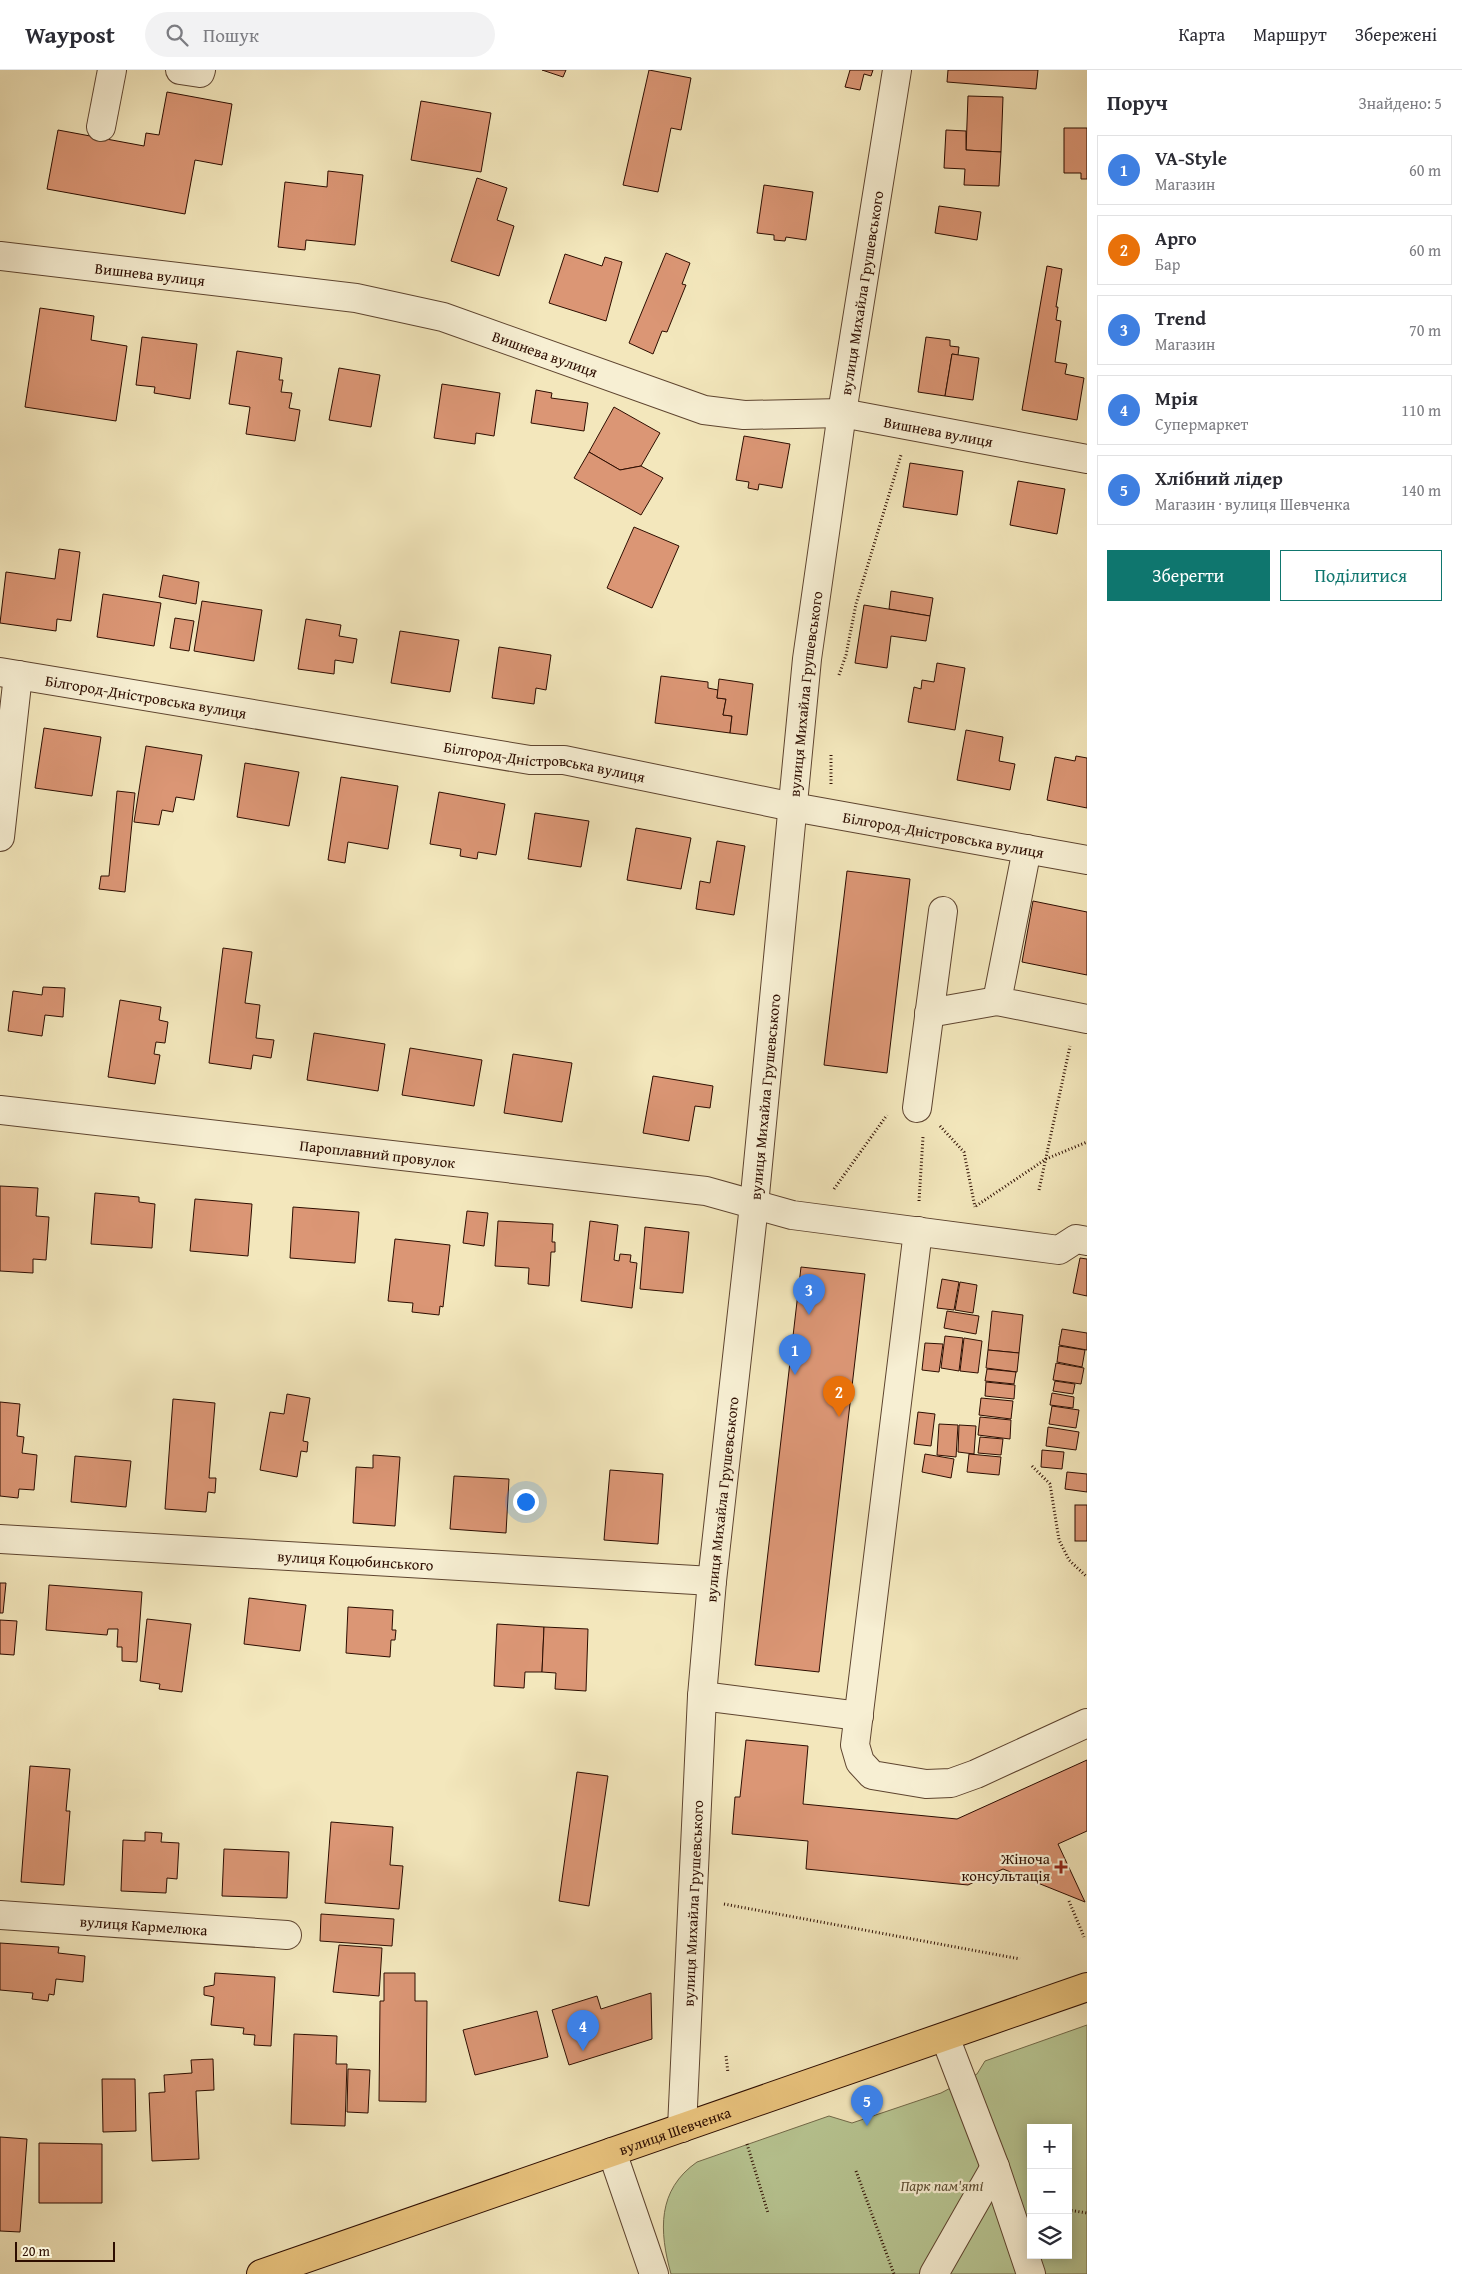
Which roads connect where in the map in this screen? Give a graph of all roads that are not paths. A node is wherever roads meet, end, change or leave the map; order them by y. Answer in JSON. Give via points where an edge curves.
{"nodes":[{"id":1,"x":112,"y":70,"type":"edge"},
{"id":2,"x":180,"y":70,"type":"edge"},
{"id":3,"x":200,"y":70,"type":"edge"},
{"id":4,"x":898,"y":70,"type":"edge"},
{"id":5,"x":101,"y":127,"type":"dead end"},
{"id":6,"x":0,"y":256,"type":"edge"},
{"id":7,"x":842,"y":413,"type":"junction"},
{"id":8,"x":1087,"y":459,"type":"edge"},
{"id":9,"x":9,"y":674,"type":"edge"},
{"id":10,"x":793,"y":807,"type":"junction"},
{"id":11,"x":0,"y":837,"type":"edge"},
{"id":12,"x":1027,"y":849,"type":"junction"},
{"id":13,"x":1087,"y":860,"type":"edge"},
{"id":14,"x":943,"y":911,"type":"dead end"},
{"id":15,"x":997,"y":1002,"type":"junction"},
{"id":16,"x":930,"y":1013,"type":"junction"},
{"id":17,"x":1082,"y":1018,"type":"edge"},
{"id":18,"x":0,"y":1110,"type":"edge"},
{"id":19,"x":918,"y":1117,"type":"road end"},
{"id":20,"x":754,"y":1205,"type":"junction"},
{"id":21,"x":918,"y":1219,"type":"junction"},
{"id":22,"x":1087,"y":1241,"type":"edge"},
{"id":23,"x":0,"y":1539,"type":"edge"},
{"id":24,"x":712,"y":1581,"type":"junction"},
{"id":25,"x":702,"y":1696,"type":"junction"},
{"id":26,"x":859,"y":1716,"type":"junction"},
{"id":27,"x":1087,"y":1723,"type":"edge"},
{"id":28,"x":0,"y":1915,"type":"edge"},
{"id":29,"x":287,"y":1935,"type":"dead end"},
{"id":30,"x":1087,"y":1987,"type":"edge"},
{"id":31,"x":945,"y":2037,"type":"junction"},
{"id":32,"x":682,"y":2128,"type":"junction"},
{"id":33,"x":612,"y":2152,"type":"junction"},
{"id":34,"x":995,"y":2167,"type":"junction"},
{"id":35,"x":260,"y":2274,"type":"edge"},
{"id":36,"x":654,"y":2274,"type":"edge"},
{"id":37,"x":934,"y":2274,"type":"edge"},
{"id":38,"x":1031,"y":2274,"type":"edge"}],
"edges":[{"from":1,"to":5,"type":"street"},
{"from":2,"to":3,"type":"street","via":[[200,73]]},
{"from":4,"to":7,"type":"street","name":"вулиця Михайла Грушевського"},
{"from":6,"to":7,"type":"street","name":"Вишнева вулиця","via":[[356,298],[443,317],[704,410],[744,415]]},
{"from":7,"to":8,"type":"street","name":"Вишнева вулиця"},
{"from":7,"to":10,"type":"street","name":"вулиця Михайла Грушевського","via":[[807,659]]},
{"from":9,"to":10,"type":"street","name":"Білгород-Дністровська вулиця","via":[[530,760],[564,760]]},
{"from":9,"to":11,"type":"street"},
{"from":10,"to":12,"type":"street","name":"Білгород-Дністровська вулиця"},
{"from":10,"to":20,"type":"street","name":"вулиця Михайла Грушевського"},
{"from":12,"to":13,"type":"street","name":"Білгород-Дністровська вулиця"},
{"from":12,"to":15,"type":"street"},
{"from":14,"to":16,"type":"street"},
{"from":15,"to":16,"type":"street"},
{"from":15,"to":17,"type":"street"},
{"from":16,"to":19,"type":"street"},
{"from":18,"to":20,"type":"street","name":"Пароплавний провулок","via":[[706,1190]]},
{"from":20,"to":21,"type":"street","name":"Пароплавний провулок","via":[[792,1215]]},
{"from":20,"to":24,"type":"street","name":"вулиця Михайла Грушевського"},
{"from":21,"to":22,"type":"street","name":"Пароплавний провулок","via":[[1059,1250],[1076,1239]]},
{"from":21,"to":26,"type":"street"},
{"from":23,"to":24,"type":"street","name":"вулиця Коцюбинського"},
{"from":24,"to":25,"type":"street","name":"вулиця Михайла Грушевського"},
{"from":25,"to":26,"type":"street"},
{"from":25,"to":32,"type":"street","name":"вулиця Михайла Грушевського"},
{"from":26,"to":27,"type":"street","via":[[855,1745],[860,1762],[872,1775],[926,1784],[951,1783],[976,1774]]},
{"from":28,"to":29,"type":"street","name":"вулиця Кармелюка"},
{"from":30,"to":31,"type":"main road","name":"вулиця Шевченка"},
{"from":31,"to":32,"type":"main road","name":"вулиця Шевченка"},
{"from":31,"to":34,"type":"street"},
{"from":32,"to":33,"type":"main road","name":"вулиця Шевченка"},
{"from":33,"to":35,"type":"main road","name":"вулиця Шевченка"},
{"from":33,"to":36,"type":"street"},
{"from":34,"to":37,"type":"street"},
{"from":34,"to":38,"type":"street"}]}
